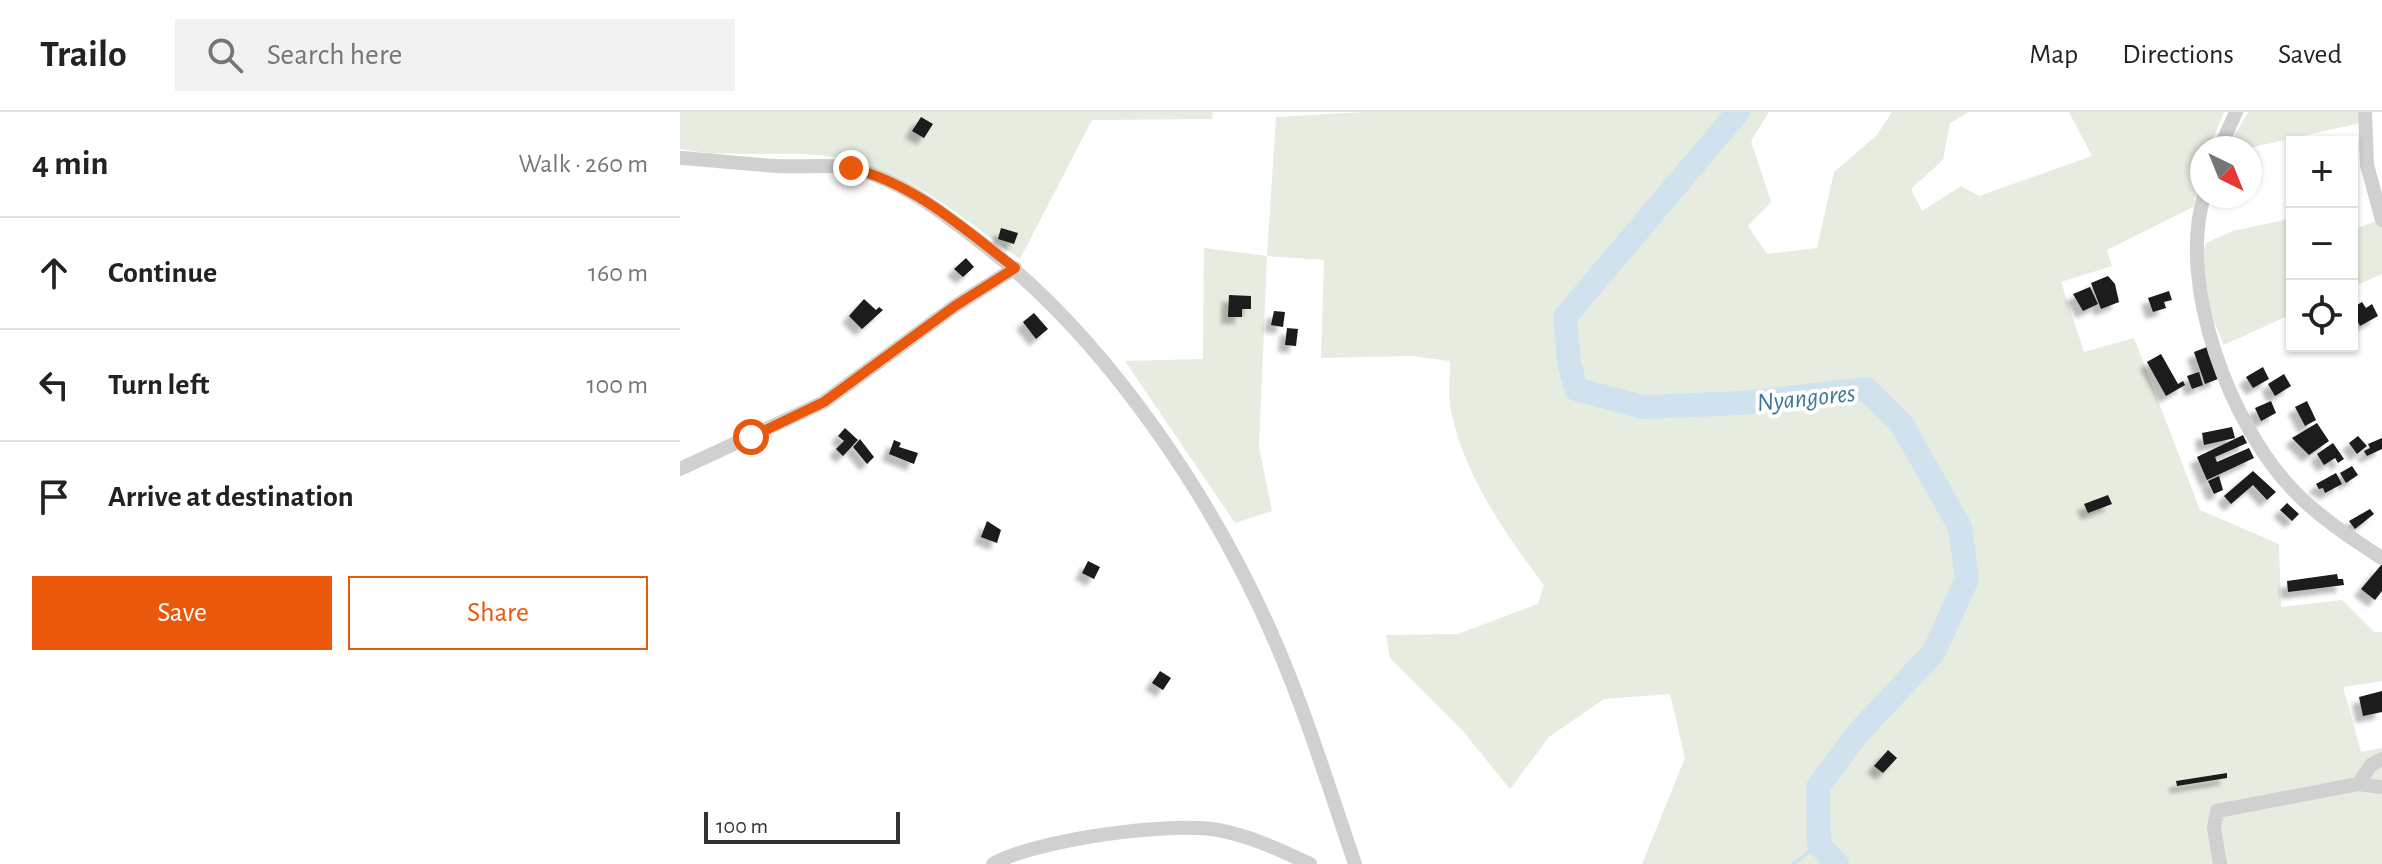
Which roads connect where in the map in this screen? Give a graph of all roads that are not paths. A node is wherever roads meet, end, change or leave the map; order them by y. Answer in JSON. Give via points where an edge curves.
{"nodes":[{"id":1,"x":2236,"y":112,"type":"edge"},
{"id":2,"x":2365,"y":112,"type":"edge"},
{"id":3,"x":2225,"y":136,"type":"edge"},
{"id":4,"x":680,"y":158,"type":"edge"},
{"id":5,"x":2202,"y":208,"type":"edge"},
{"id":6,"x":2382,"y":220,"type":"edge"},
{"id":7,"x":1015,"y":268,"type":"junction"},
{"id":8,"x":680,"y":469,"type":"edge"},
{"id":9,"x":2382,"y":558,"type":"edge"},
{"id":10,"x":2382,"y":759,"type":"edge"},
{"id":11,"x":2358,"y":784,"type":"junction"},
{"id":12,"x":2382,"y":787,"type":"edge"},
{"id":13,"x":993,"y":864,"type":"edge"},
{"id":14,"x":1310,"y":864,"type":"edge"},
{"id":15,"x":1355,"y":864,"type":"edge"},
{"id":16,"x":2220,"y":864,"type":"edge"}],
"edges":[{"from":1,"to":3,"type":"street"},
{"from":2,"to":6,"type":"street","via":[[2367,165]]},
{"from":4,"to":7,"type":"street","via":[[781,167],[829,165],[871,173],[942,212]]},
{"from":5,"to":9,"type":"street","via":[[2196,246],[2207,325],[2244,419],[2295,493]]},
{"from":7,"to":8,"type":"street","via":[[824,402]]},
{"from":7,"to":15,"type":"street","via":[[1096,351],[1209,515],[1280,654]]},
{"from":10,"to":11,"type":"street"},
{"from":11,"to":12,"type":"street"},
{"from":11,"to":16,"type":"street","via":[[2217,811]]},
{"from":13,"to":14,"type":"street","via":[[1025,851],[1177,828],[1242,835]]}]}
